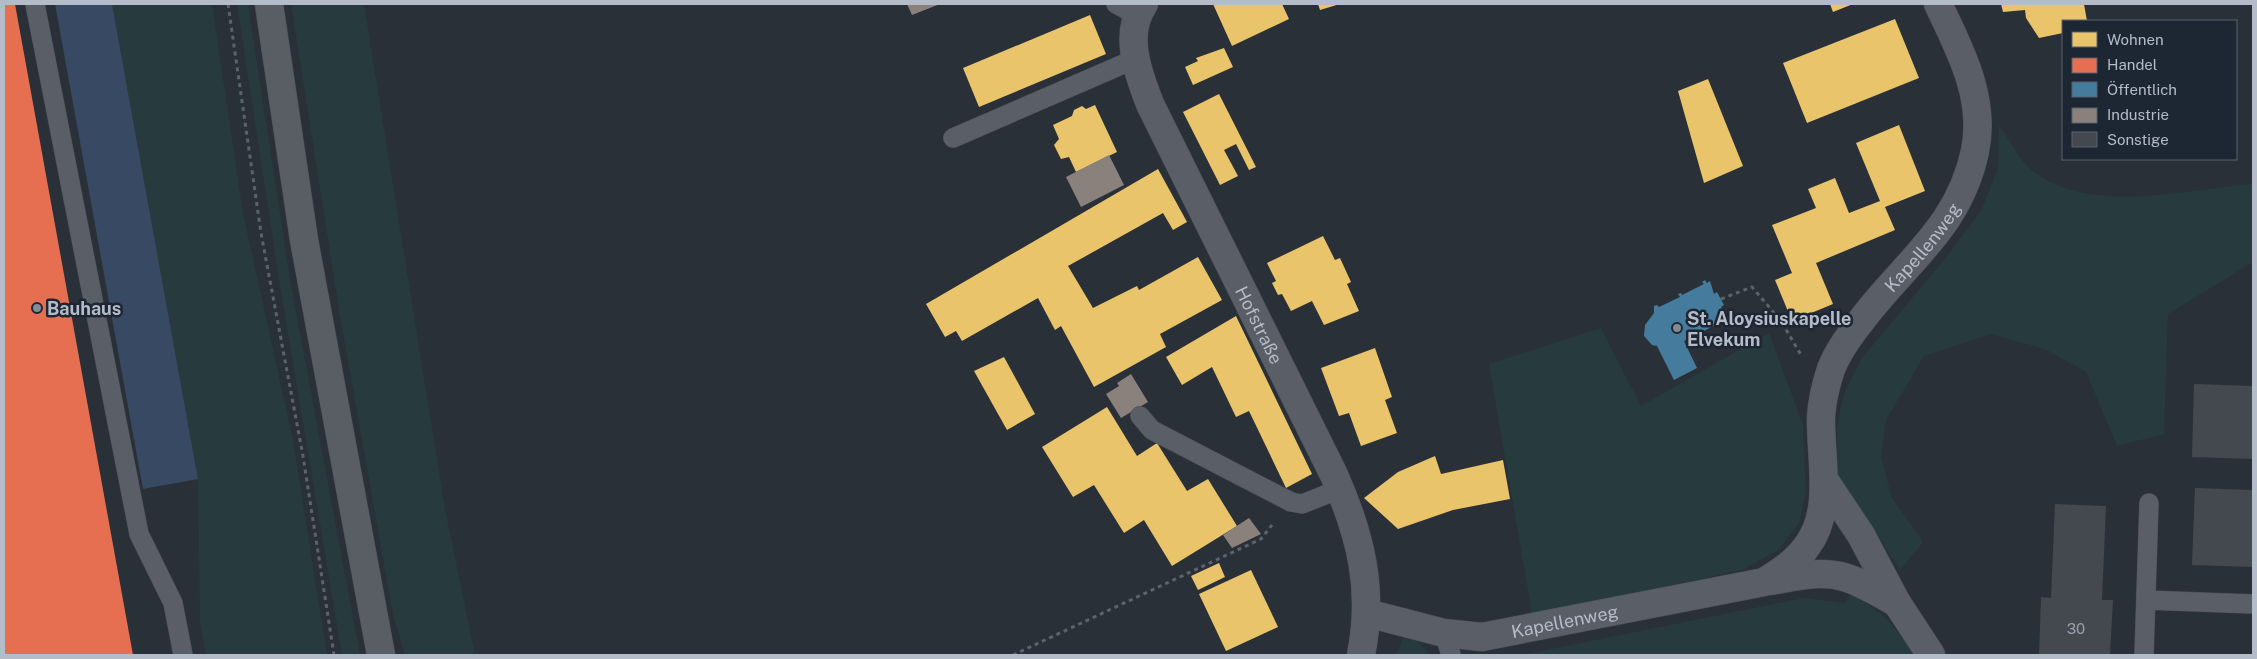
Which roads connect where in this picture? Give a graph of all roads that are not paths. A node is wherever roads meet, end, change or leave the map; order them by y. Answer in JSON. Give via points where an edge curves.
{"nodes":[{"id":1,"x":35,"y":4,"type":"edge"},
{"id":2,"x":270,"y":4,"type":"edge"},
{"id":3,"x":1938,"y":4,"type":"edge"},
{"id":4,"x":1132,"y":7,"type":"edge"},
{"id":5,"x":1135,"y":59,"type":"junction"},
{"id":6,"x":953,"y":138,"type":"dead end"},
{"id":7,"x":1140,"y":416,"type":"dead end"},
{"id":8,"x":1825,"y":482,"type":"junction"},
{"id":9,"x":1340,"y":489,"type":"junction"},
{"id":10,"x":2149,"y":503,"type":"dead end"},
{"id":11,"x":1764,"y":582,"type":"junction"},
{"id":12,"x":2146,"y":600,"type":"junction"},
{"id":13,"x":1897,"y":603,"type":"junction"},
{"id":14,"x":2253,"y":604,"type":"edge"},
{"id":15,"x":1368,"y":613,"type":"junction"},
{"id":16,"x":1447,"y":644,"type":"edge"},
{"id":17,"x":182,"y":655,"type":"edge"},
{"id":18,"x":381,"y":655,"type":"edge"},
{"id":19,"x":1361,"y":655,"type":"edge"},
{"id":20,"x":1931,"y":655,"type":"edge"},
{"id":21,"x":2144,"y":655,"type":"edge"}],
"edges":[{"from":1,"to":17,"type":"lane","via":[[139,534],[173,603]]},
{"from":2,"to":18,"type":"main road","via":[[304,240]]},
{"from":3,"to":8,"type":"street","name":"Kapellenweg","via":[[1974,89],[1978,128],[1969,171],[1957,204],[1946,221],[1846,340],[1831,369],[1821,414]]},
{"from":4,"to":5,"type":"street","name":"Hofstraße"},
{"from":5,"to":6,"type":"lane"},
{"from":5,"to":9,"type":"street","name":"Hofstraße","via":[[1150,104]]},
{"from":7,"to":9,"type":"lane","via":[[1152,430],[1291,502],[1302,504]]},
{"from":8,"to":11,"type":"street","name":"Kapellenweg","via":[[1822,507],[1808,545],[1783,570]]},
{"from":8,"to":13,"type":"street","via":[[1861,535]]},
{"from":9,"to":15,"type":"street","name":"Hofstraße","via":[[1359,543],[1366,574]]},
{"from":10,"to":12,"type":"lane"},
{"from":11,"to":13,"type":"street","name":"Kapellenweg","via":[[1830,574],[1845,577]]},
{"from":11,"to":16,"type":"street","name":"Kapellenweg"},
{"from":12,"to":14,"type":"lane"},
{"from":12,"to":21,"type":"lane"},
{"from":13,"to":20,"type":"street"},
{"from":15,"to":16,"type":"street","name":"Kapellenweg"},
{"from":15,"to":19,"type":"street","name":"Hofstraße"}]}
